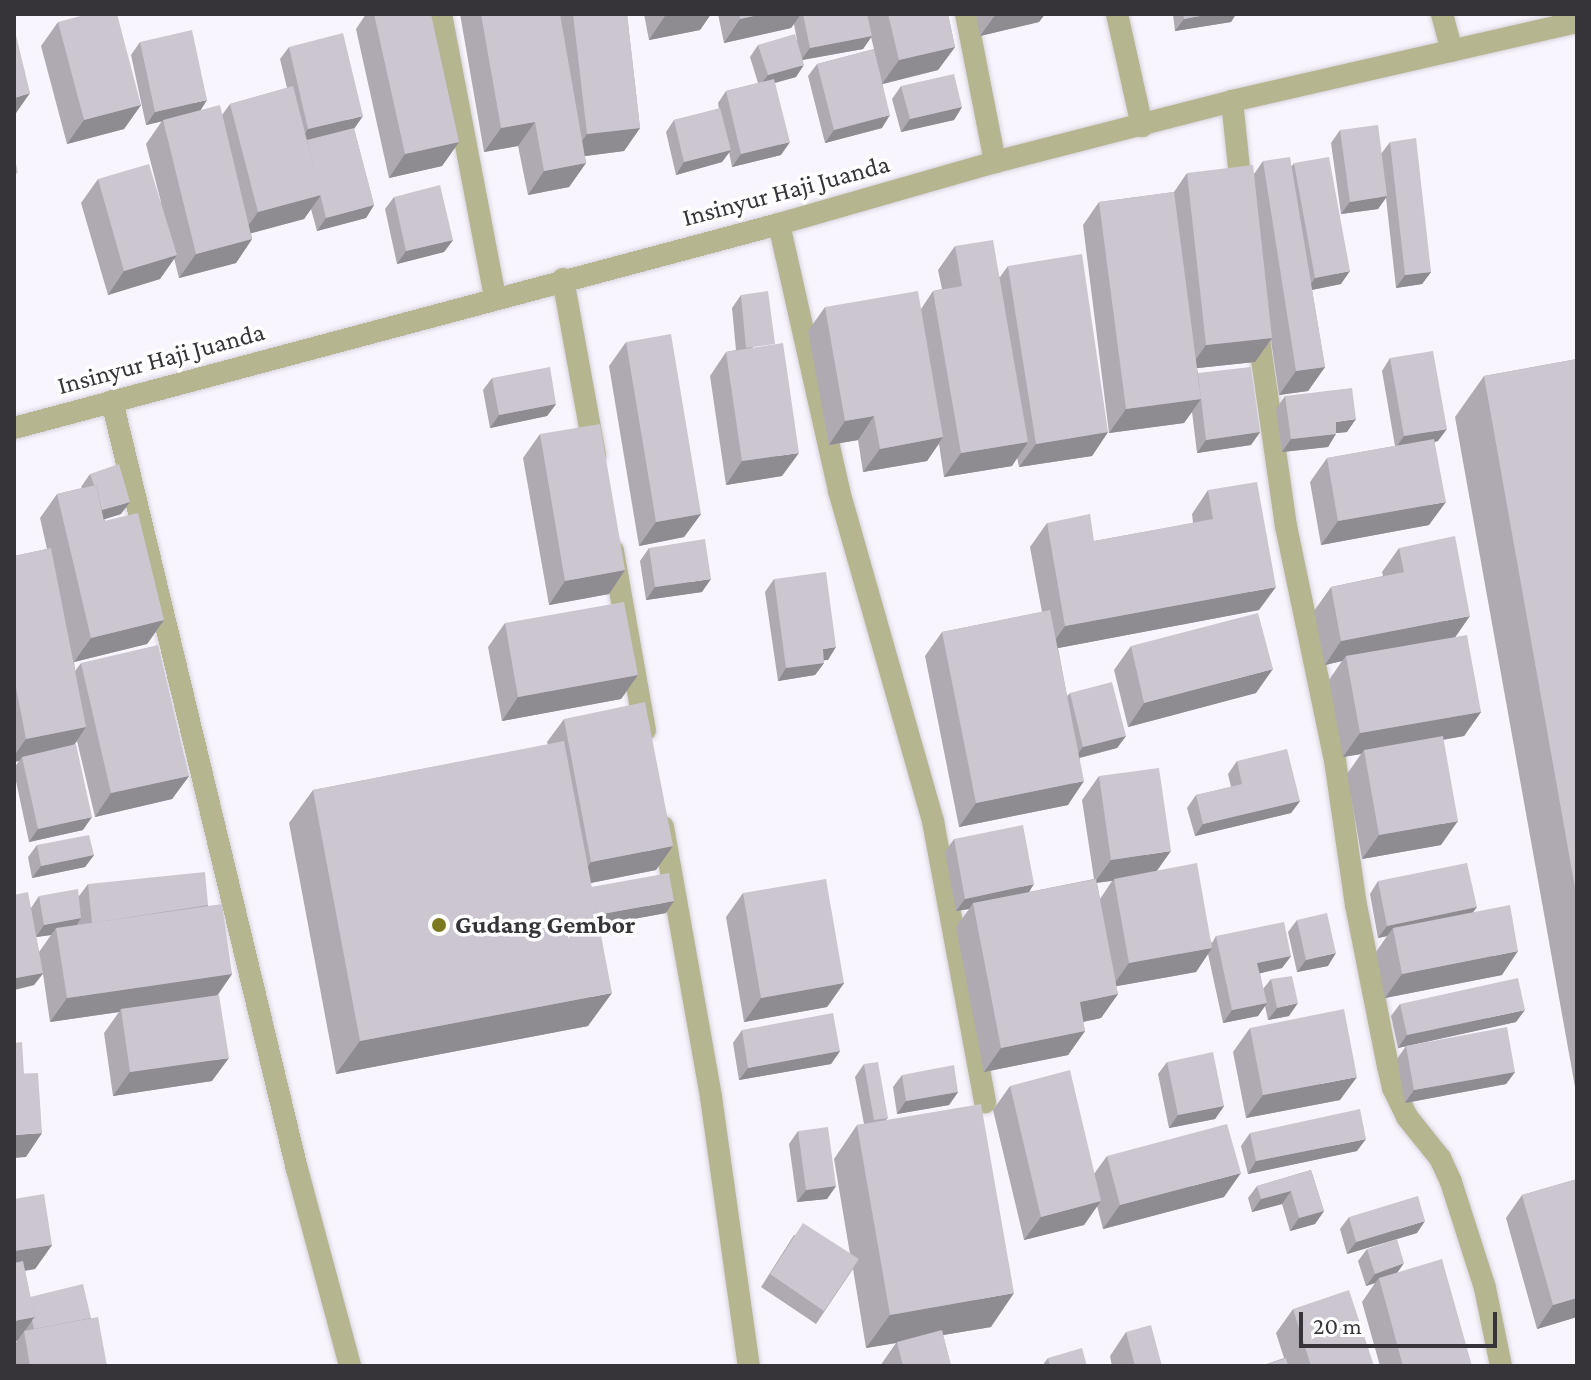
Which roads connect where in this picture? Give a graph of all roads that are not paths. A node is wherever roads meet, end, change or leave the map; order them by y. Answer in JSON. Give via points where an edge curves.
{"nodes":[{"id":1,"x":441,"y":14,"type":"edge"},
{"id":2,"x":966,"y":14,"type":"edge"},
{"id":3,"x":1117,"y":14,"type":"edge"},
{"id":4,"x":1442,"y":14,"type":"edge"},
{"id":5,"x":1577,"y":22,"type":"edge"},
{"id":6,"x":1452,"y":51,"type":"junction"},
{"id":7,"x":1232,"y":101,"type":"junction"},
{"id":8,"x":1142,"y":126,"type":"junction"},
{"id":9,"x":995,"y":162,"type":"junction"},
{"id":10,"x":1244,"y":211,"type":"edge"},
{"id":11,"x":779,"y":224,"type":"junction"},
{"id":12,"x":563,"y":279,"type":"junction"},
{"id":13,"x":495,"y":298,"type":"junction"},
{"id":14,"x":1254,"y":305,"type":"edge"},
{"id":15,"x":112,"y":401,"type":"junction"},
{"id":16,"x":14,"y":428,"type":"edge"},
{"id":17,"x":600,"y":483,"type":"edge"},
{"id":18,"x":609,"y":530,"type":"edge"},
{"id":19,"x":649,"y":751,"type":"edge"},
{"id":20,"x":657,"y":798,"type":"edge"},
{"id":21,"x":985,"y":1102,"type":"dead end"},
{"id":22,"x":350,"y":1366,"type":"edge"},
{"id":23,"x":749,"y":1366,"type":"edge"},
{"id":24,"x":1501,"y":1366,"type":"edge"}],
"edges":[{"from":1,"to":13,"type":"street"},
{"from":2,"to":9,"type":"street"},
{"from":3,"to":8,"type":"street"},
{"from":4,"to":6,"type":"street"},
{"from":5,"to":6,"type":"street","name":"Insinyur Haji Juanda"},
{"from":6,"to":7,"type":"street","name":"Insinyur Haji Juanda"},
{"from":7,"to":8,"type":"street","name":"Insinyur Haji Juanda"},
{"from":7,"to":10,"type":"street"},
{"from":8,"to":9,"type":"street","name":"Insinyur Haji Juanda"},
{"from":9,"to":11,"type":"street","name":"Insinyur Haji Juanda"},
{"from":11,"to":12,"type":"street","name":"Insinyur Haji Juanda"},
{"from":11,"to":21,"type":"street","via":[[839,491],[933,821]]},
{"from":12,"to":13,"type":"street","name":"Insinyur Haji Juanda"},
{"from":12,"to":17,"type":"street"},
{"from":13,"to":15,"type":"street","name":"Insinyur Haji Juanda"},
{"from":14,"to":24,"type":"street","via":[[1286,526],[1335,760],[1356,905],[1393,1088],[1451,1182],[1485,1288]]},
{"from":15,"to":16,"type":"street","name":"Insinyur Haji Juanda"},
{"from":15,"to":22,"type":"street","via":[[297,1169]]},
{"from":18,"to":19,"type":"street"},
{"from":20,"to":23,"type":"street","via":[[711,1097]]}]}
